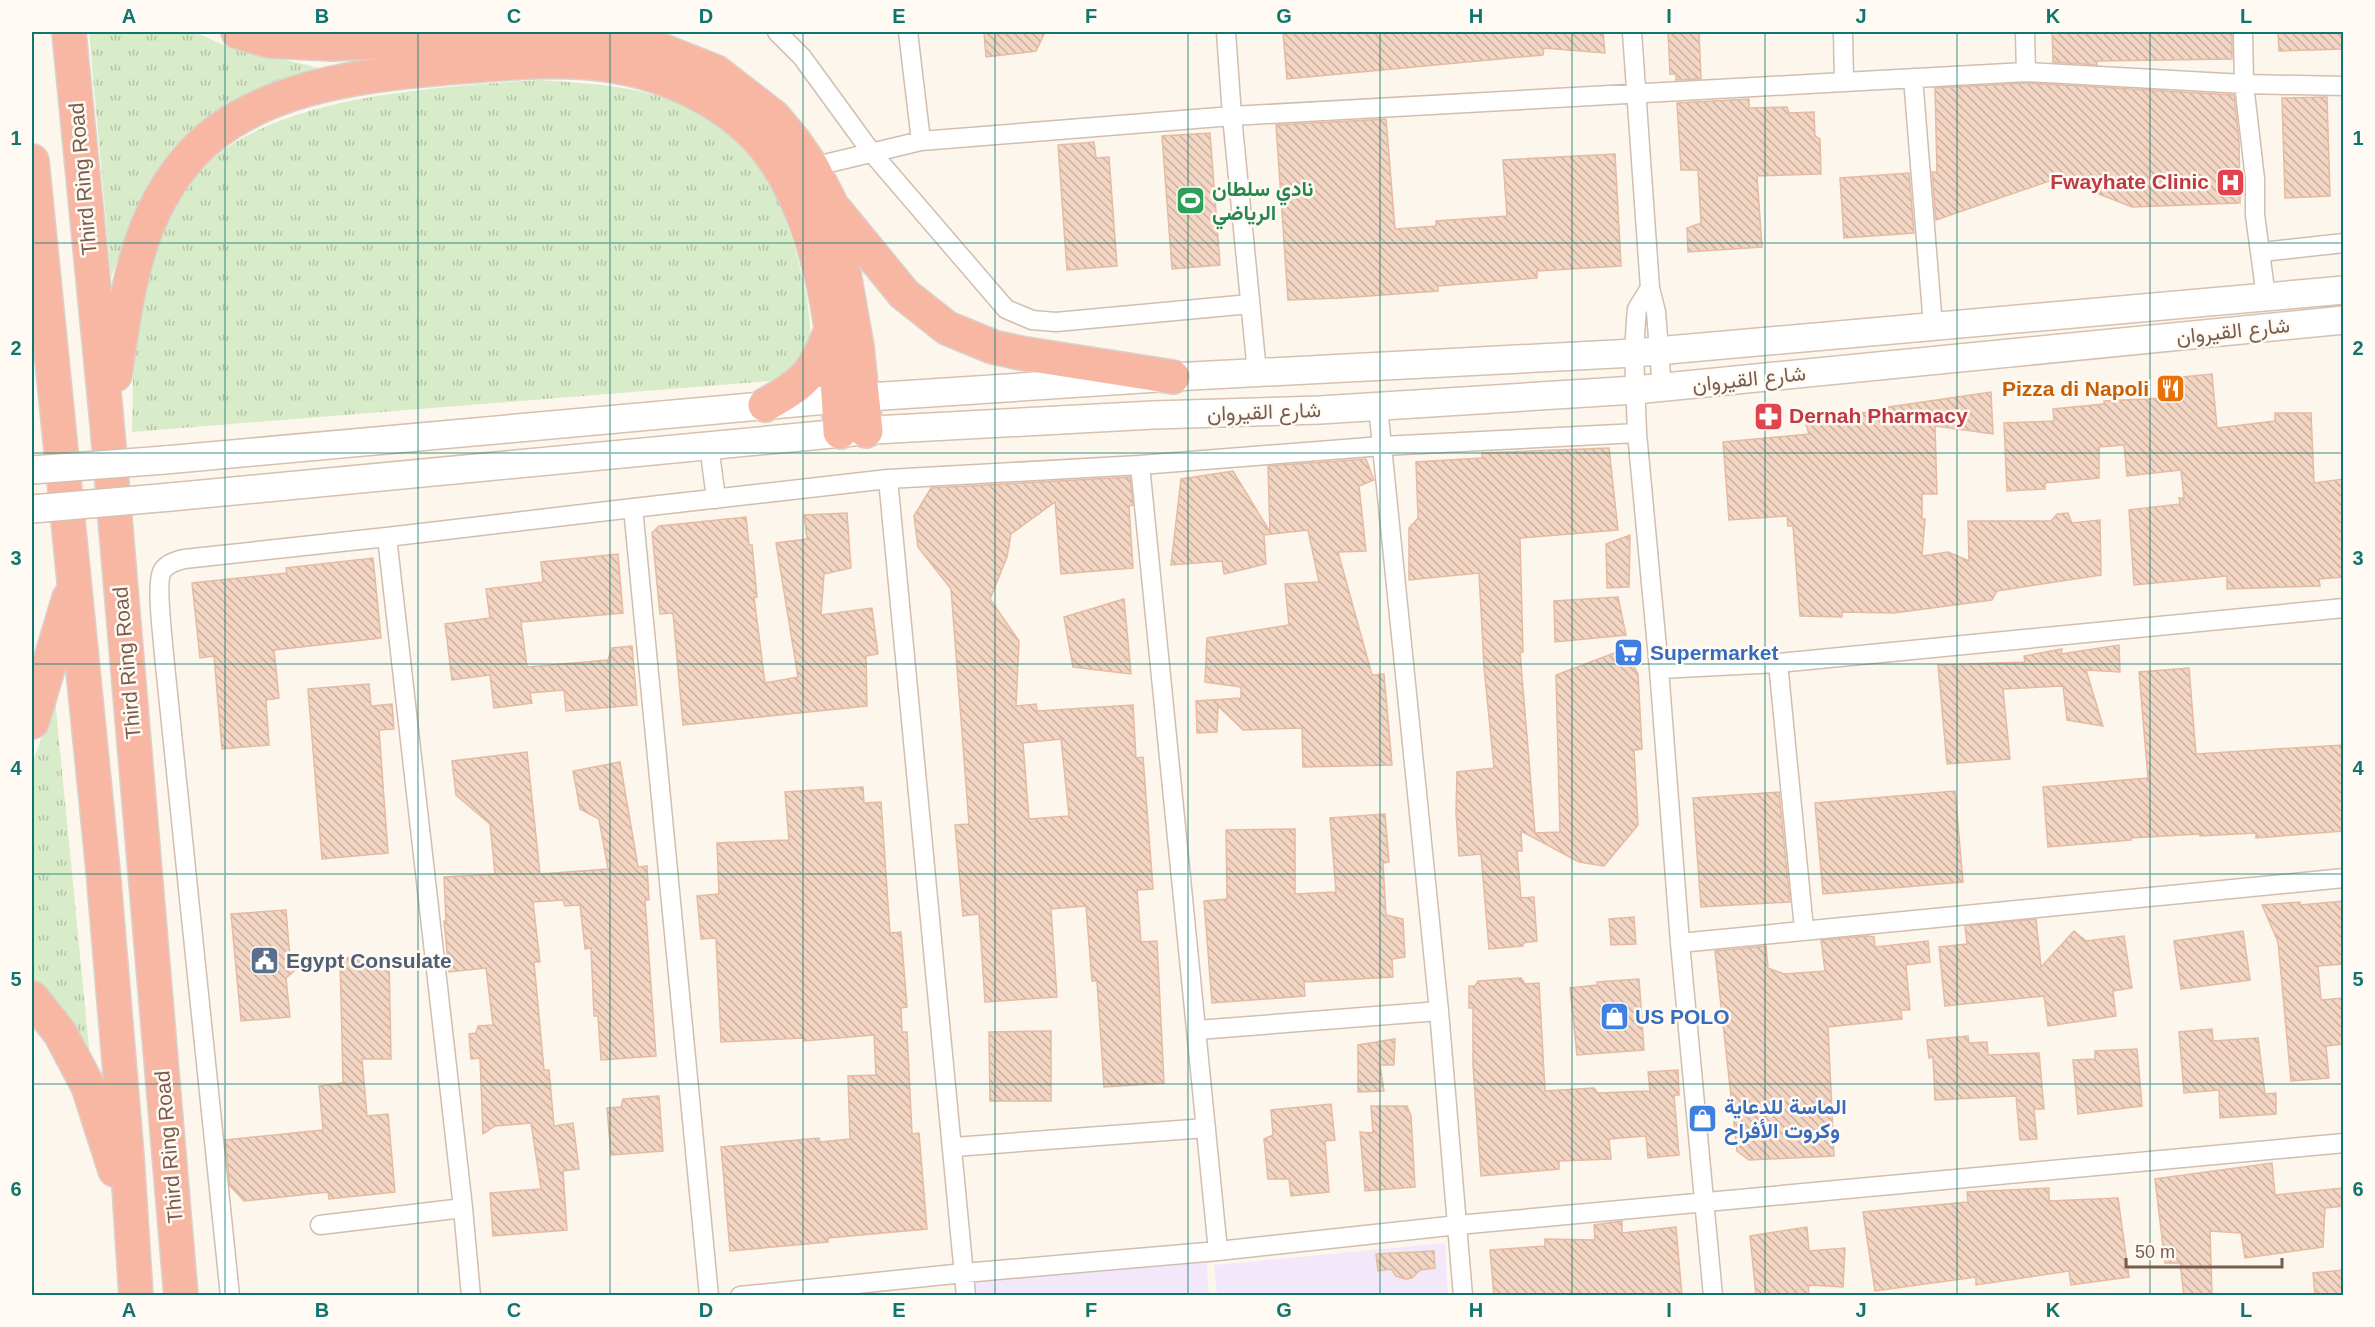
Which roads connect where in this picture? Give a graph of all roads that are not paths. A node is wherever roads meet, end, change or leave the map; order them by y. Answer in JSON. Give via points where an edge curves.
{"nodes":[{"id":1,"x":69,"y":32,"type":"edge"},
{"id":2,"x":238,"y":32,"type":"edge"},
{"id":3,"x":777,"y":32,"type":"edge"},
{"id":4,"x":908,"y":32,"type":"edge"},
{"id":5,"x":1226,"y":32,"type":"edge"},
{"id":6,"x":1632,"y":32,"type":"edge"},
{"id":7,"x":1843,"y":32,"type":"edge"},
{"id":8,"x":2025,"y":32,"type":"edge"},
{"id":9,"x":2243,"y":32,"type":"edge"},
{"id":10,"x":424,"y":36,"type":"edge"},
{"id":11,"x":2026,"y":72,"type":"junction"},
{"id":12,"x":1913,"y":78,"type":"junction"},
{"id":13,"x":1844,"y":82,"type":"junction"},
{"id":14,"x":2244,"y":84,"type":"junction"},
{"id":15,"x":2343,"y":86,"type":"edge"},
{"id":16,"x":1637,"y":95,"type":"junction"},
{"id":17,"x":1232,"y":116,"type":"junction"},
{"id":18,"x":921,"y":141,"type":"junction"},
{"id":19,"x":872,"y":153,"type":"junction"},
{"id":20,"x":32,"y":161,"type":"edge"},
{"id":21,"x":812,"y":167,"type":"junction"},
{"id":22,"x":832,"y":206,"type":"junction"},
{"id":23,"x":2343,"y":243,"type":"edge"},
{"id":24,"x":2262,"y":252,"type":"junction"},
{"id":25,"x":1650,"y":288,"type":"junction"},
{"id":26,"x":2343,"y":290,"type":"edge"},
{"id":27,"x":2266,"y":297,"type":"junction"},
{"id":28,"x":1250,"y":304,"type":"junction"},
{"id":29,"x":2343,"y":320,"type":"edge"},
{"id":30,"x":1933,"y":326,"type":"junction"},
{"id":31,"x":832,"y":327,"type":"junction"},
{"id":32,"x":1647,"y":352,"type":"junction"},
{"id":33,"x":1257,"y":372,"type":"junction"},
{"id":34,"x":1173,"y":377,"type":"junction"},
{"id":35,"x":1662,"y":388,"type":"junction"},
{"id":36,"x":1635,"y":390,"type":"junction"},
{"id":37,"x":850,"y":398,"type":"junction"},
{"id":38,"x":765,"y":405,"type":"junction"},
{"id":39,"x":1378,"y":407,"type":"junction"},
{"id":40,"x":107,"y":424,"type":"junction"},
{"id":41,"x":853,"y":431,"type":"junction"},
{"id":42,"x":1636,"y":434,"type":"junction"},
{"id":43,"x":709,"y":445,"type":"junction"},
{"id":44,"x":1382,"y":446,"type":"junction"},
{"id":45,"x":1140,"y":465,"type":"junction"},
{"id":46,"x":32,"y":470,"type":"edge"},
{"id":47,"x":888,"y":479,"type":"junction"},
{"id":48,"x":716,"y":498,"type":"junction"},
{"id":49,"x":633,"y":508,"type":"junction"},
{"id":50,"x":32,"y":509,"type":"edge"},
{"id":51,"x":387,"y":537,"type":"junction"},
{"id":52,"x":74,"y":582,"type":"junction"},
{"id":53,"x":2343,"y":608,"type":"edge"},
{"id":54,"x":1778,"y":663,"type":"junction"},
{"id":55,"x":1659,"y":669,"type":"junction"},
{"id":56,"x":32,"y":722,"type":"edge"},
{"id":57,"x":2343,"y":878,"type":"edge"},
{"id":58,"x":1804,"y":929,"type":"junction"},
{"id":59,"x":1680,"y":943,"type":"junction"},
{"id":60,"x":32,"y":998,"type":"edge"},
{"id":61,"x":1439,"y":1011,"type":"junction"},
{"id":62,"x":1198,"y":1030,"type":"junction"},
{"id":63,"x":1206,"y":1128,"type":"junction"},
{"id":64,"x":2343,"y":1143,"type":"edge"},
{"id":65,"x":954,"y":1147,"type":"junction"},
{"id":66,"x":1704,"y":1202,"type":"junction"},
{"id":67,"x":463,"y":1208,"type":"junction"},
{"id":68,"x":130,"y":1217,"type":"junction"},
{"id":69,"x":320,"y":1225,"type":"dead end"},
{"id":70,"x":1458,"y":1225,"type":"junction"},
{"id":71,"x":1218,"y":1251,"type":"junction"},
{"id":72,"x":964,"y":1273,"type":"junction"},
{"id":73,"x":136,"y":1296,"type":"edge"},
{"id":74,"x":181,"y":1296,"type":"edge"},
{"id":75,"x":230,"y":1296,"type":"edge"},
{"id":76,"x":471,"y":1296,"type":"edge"},
{"id":77,"x":709,"y":1296,"type":"edge"},
{"id":78,"x":740,"y":1296,"type":"edge"},
{"id":79,"x":966,"y":1296,"type":"edge"},
{"id":80,"x":1463,"y":1296,"type":"edge"},
{"id":81,"x":1713,"y":1296,"type":"edge"}],
"edges":[{"from":1,"to":40,"type":"highway","name":"Third Ring Road"},
{"from":2,"to":10,"type":"highway","via":[[269,41],[333,44]]},
{"from":3,"to":19,"type":"street","via":[[802,57]]},
{"from":4,"to":18,"type":"street"},
{"from":5,"to":17,"type":"street"},
{"from":6,"to":16,"type":"street"},
{"from":7,"to":13,"type":"street"},
{"from":8,"to":11,"type":"street"},
{"from":9,"to":14,"type":"street"},
{"from":10,"to":21,"type":"highway","via":[[549,33],[598,36],[653,47],[716,72],[748,96],[774,117]]},
{"from":11,"to":12,"type":"street"},
{"from":11,"to":14,"type":"street"},
{"from":12,"to":13,"type":"street"},
{"from":12,"to":30,"type":"street"},
{"from":13,"to":16,"type":"street"},
{"from":14,"to":15,"type":"street"},
{"from":14,"to":24,"type":"street","via":[[2255,179],[2255,215]]},
{"from":16,"to":17,"type":"street"},
{"from":16,"to":25,"type":"street"},
{"from":17,"to":18,"type":"street"},
{"from":17,"to":28,"type":"street"},
{"from":18,"to":19,"type":"street"},
{"from":19,"to":21,"type":"street"},
{"from":19,"to":28,"type":"street","via":[[1006,309],[1032,320],[1056,322]]},
{"from":20,"to":52,"type":"highway","name":"Third Ring Road"},
{"from":21,"to":22,"type":"highway"},
{"from":22,"to":34,"type":"highway","via":[[904,294],[947,328],[993,347],[1020,353]]},
{"from":22,"to":37,"type":"highway","via":[[851,307]]},
{"from":23,"to":24,"type":"street"},
{"from":24,"to":27,"type":"street"},
{"from":25,"to":32,"type":"street","via":[[1656,312]]},
{"from":25,"to":32,"type":"street","via":[[1637,309]]},
{"from":26,"to":27,"type":"main road"},
{"from":27,"to":30,"type":"main road"},
{"from":28,"to":33,"type":"street"},
{"from":29,"to":35,"type":"main road","name":"شارع القيروان"},
{"from":30,"to":32,"type":"main road"},
{"from":31,"to":37,"type":"highway"},
{"from":31,"to":38,"type":"highway","via":[[820,356],[804,379]]},
{"from":31,"to":40,"type":"highway","via":[[814,251],[792,190],[774,158],[742,123],[704,96],[657,76],[608,65],[499,63],[392,72],[280,98],[229,123],[193,153],[161,193],[139,246]]},
{"from":32,"to":33,"type":"main road"},
{"from":32,"to":35,"type":"street"},
{"from":32,"to":36,"type":"street"},
{"from":33,"to":34,"type":"main road"},
{"from":34,"to":37,"type":"main road"},
{"from":35,"to":36,"type":"main road","name":"شارع القيروان"},
{"from":36,"to":39,"type":"main road","name":"شارع القيروان"},
{"from":36,"to":42,"type":"street"},
{"from":37,"to":38,"type":"main road"},
{"from":37,"to":41,"type":"highway"},
{"from":38,"to":46,"type":"main road","bridge":true},
{"from":39,"to":41,"type":"main road","name":"شارع القيروان"},
{"from":39,"to":44,"type":"street"},
{"from":40,"to":74,"type":"highway","name":"Third Ring Road"},
{"from":41,"to":43,"type":"main road","name":"شارع القيروان"},
{"from":42,"to":44,"type":"street"},
{"from":42,"to":55,"type":"street"},
{"from":43,"to":48,"type":"street"},
{"from":43,"to":50,"type":"main road","name":"شارع القيروان","bridge":true},
{"from":44,"to":45,"type":"street"},
{"from":44,"to":61,"type":"street"},
{"from":45,"to":47,"type":"street"},
{"from":45,"to":62,"type":"street"},
{"from":47,"to":48,"type":"street"},
{"from":47,"to":65,"type":"street"},
{"from":48,"to":49,"type":"street"},
{"from":49,"to":51,"type":"street"},
{"from":49,"to":77,"type":"street"},
{"from":51,"to":67,"type":"street"},
{"from":51,"to":75,"type":"street","via":[[184,559],[172,562],[160,574],[164,655]]},
{"from":52,"to":56,"type":"highway"},
{"from":52,"to":68,"type":"highway","name":"Third Ring Road","via":[[103,870]]},
{"from":53,"to":54,"type":"street"},
{"from":54,"to":55,"type":"street"},
{"from":54,"to":58,"type":"street"},
{"from":55,"to":59,"type":"street"},
{"from":57,"to":58,"type":"street"},
{"from":58,"to":59,"type":"street"},
{"from":59,"to":66,"type":"street"},
{"from":60,"to":68,"type":"highway","via":[[60,1032],[88,1086]]},
{"from":61,"to":62,"type":"street"},
{"from":61,"to":70,"type":"street"},
{"from":62,"to":63,"type":"street"},
{"from":63,"to":65,"type":"street"},
{"from":63,"to":71,"type":"street"},
{"from":64,"to":66,"type":"street"},
{"from":65,"to":72,"type":"street"},
{"from":66,"to":70,"type":"street"},
{"from":66,"to":81,"type":"street"},
{"from":67,"to":69,"type":"street"},
{"from":67,"to":76,"type":"street"},
{"from":68,"to":73,"type":"highway","name":"Third Ring Road"},
{"from":70,"to":71,"type":"street"},
{"from":70,"to":80,"type":"street"},
{"from":71,"to":72,"type":"street"},
{"from":72,"to":78,"type":"street"},
{"from":72,"to":79,"type":"street"}]}
